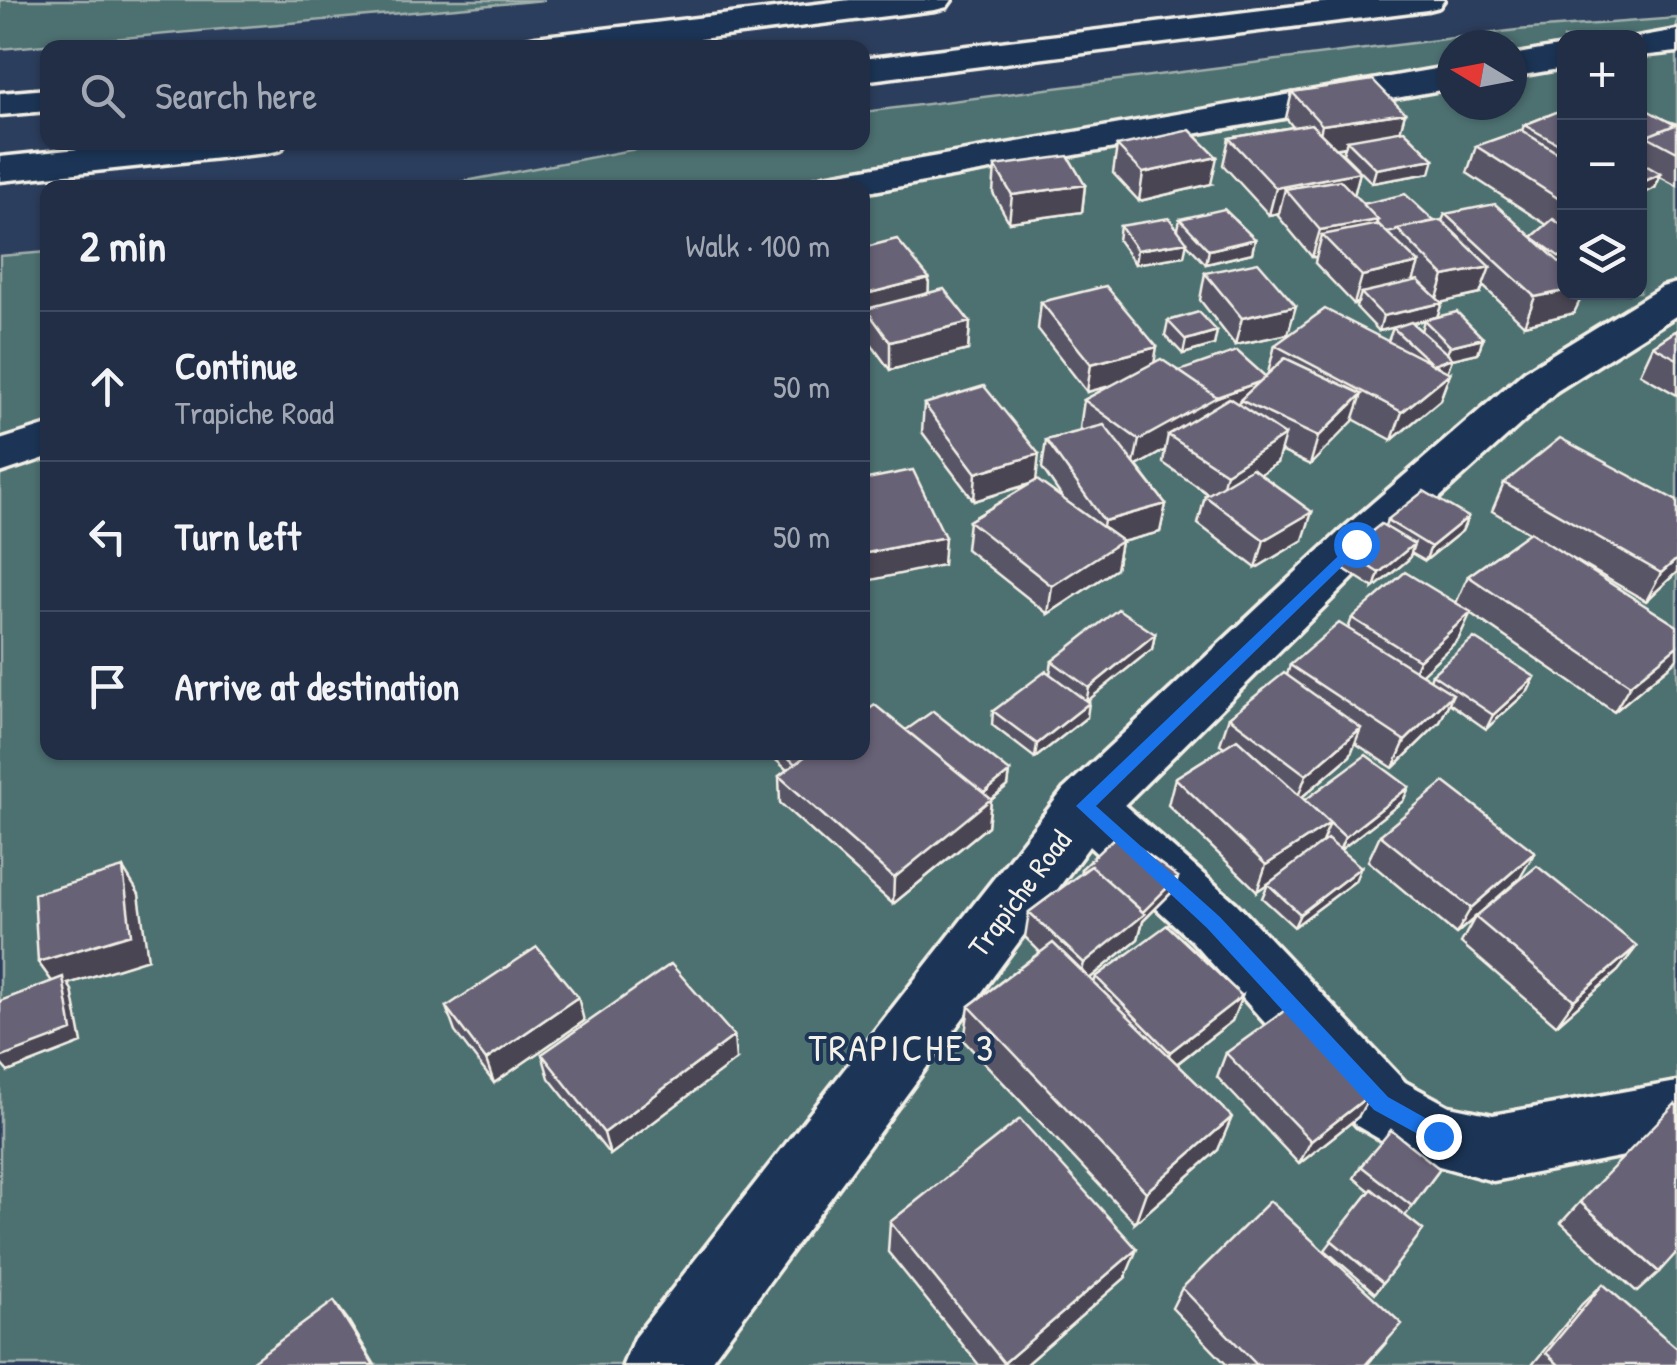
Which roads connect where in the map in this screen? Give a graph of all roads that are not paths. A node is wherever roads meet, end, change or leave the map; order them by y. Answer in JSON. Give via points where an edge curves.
{"nodes":[{"id":1,"x":935,"y":0,"type":"edge"},
{"id":2,"x":1426,"y":0,"type":"edge"},
{"id":3,"x":602,"y":40,"type":"edge"},
{"id":4,"x":1677,"y":41,"type":"edge"},
{"id":5,"x":1647,"y":45,"type":"edge"},
{"id":6,"x":1557,"y":58,"type":"edge"},
{"id":7,"x":1527,"y":63,"type":"edge"},
{"id":8,"x":870,"y":69,"type":"edge"},
{"id":9,"x":1437,"y":80,"type":"edge"},
{"id":10,"x":40,"y":101,"type":"edge"},
{"id":11,"x":0,"y":104,"type":"edge"},
{"id":12,"x":188,"y":150,"type":"edge"},
{"id":13,"x":0,"y":169,"type":"edge"},
{"id":14,"x":869,"y":180,"type":"edge"},
{"id":15,"x":1677,"y":296,"type":"edge"},
{"id":16,"x":40,"y":443,"type":"edge"},
{"id":17,"x":0,"y":458,"type":"edge"},
{"id":18,"x":1085,"y":806,"type":"junction"},
{"id":19,"x":1677,"y":1114,"type":"edge"},
{"id":20,"x":660,"y":1365,"type":"edge"}],
"edges":[{"from":1,"to":3,"type":"main road"},
{"from":2,"to":8,"type":"main road"},
{"from":4,"to":5,"type":"main road"},
{"from":6,"to":7,"type":"main road"},
{"from":9,"to":14,"type":"main road"},
{"from":10,"to":11,"type":"main road"},
{"from":12,"to":13,"type":"main road"},
{"from":15,"to":18,"type":"main road","name":"Trapiche Road","via":[[1541,381],[1356,544]]},
{"from":16,"to":17,"type":"main road"},
{"from":18,"to":19,"type":"main road","via":[[1214,922],[1381,1104],[1438,1136],[1493,1148]]},
{"from":18,"to":20,"type":"main road","name":"Trapiche Road"}]}
